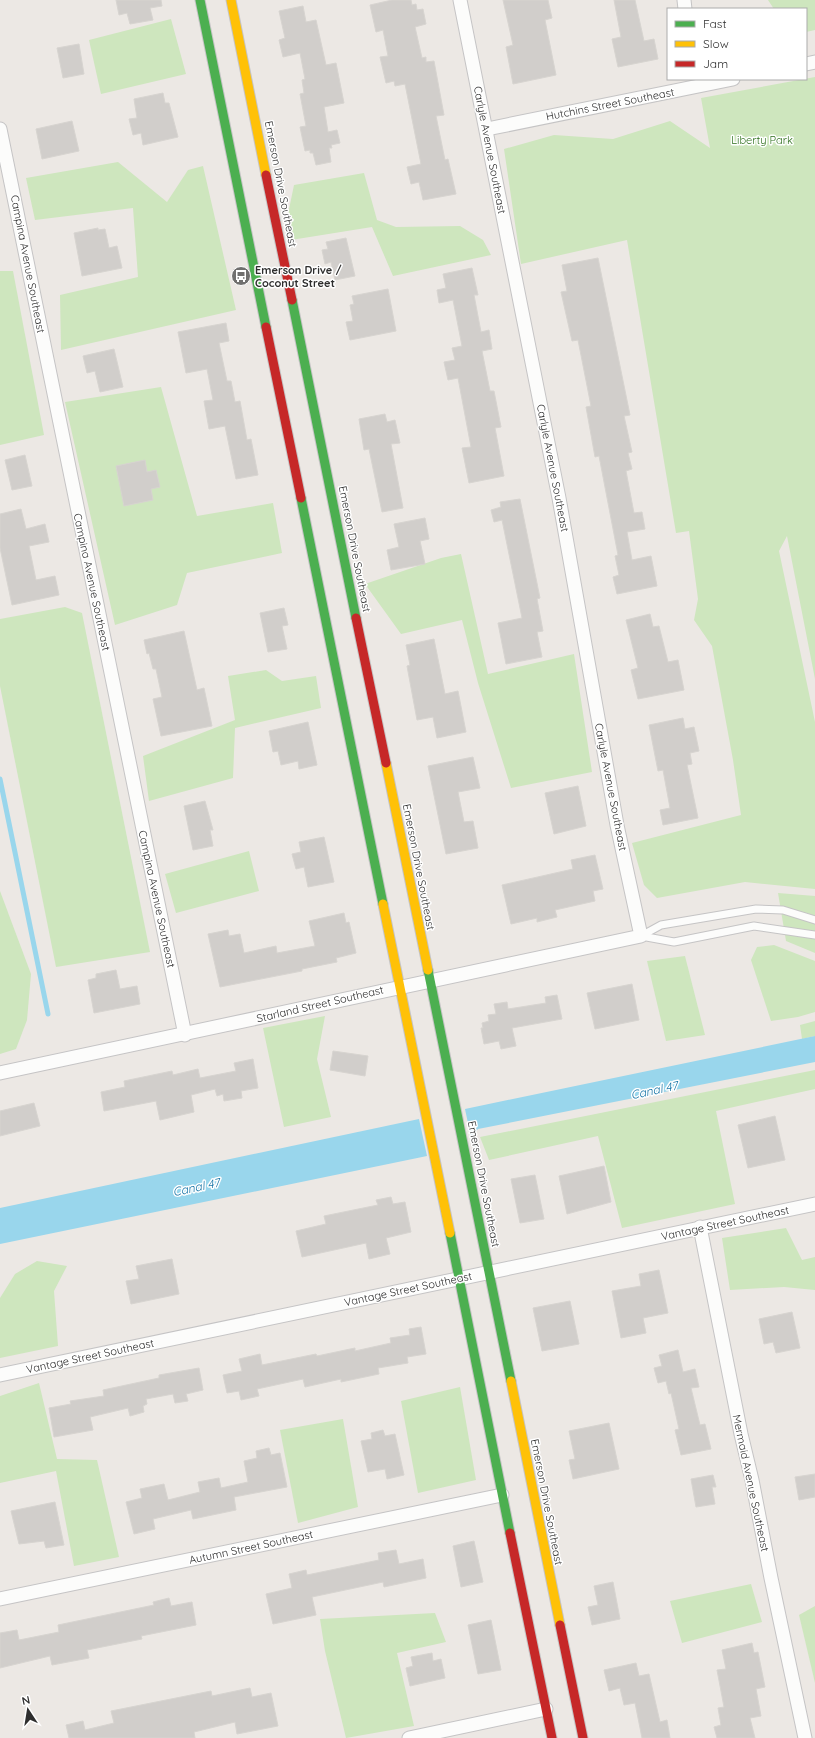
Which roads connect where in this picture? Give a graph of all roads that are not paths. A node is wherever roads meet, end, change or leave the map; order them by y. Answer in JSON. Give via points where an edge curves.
{"nodes":[{"id":1,"x":200,"y":0,"type":"edge"},
{"id":2,"x":231,"y":0,"type":"edge"},
{"id":3,"x":460,"y":0,"type":"edge"},
{"id":4,"x":722,"y":80,"type":"edge"},
{"id":5,"x":700,"y":82,"type":"edge"},
{"id":6,"x":0,"y":129,"type":"edge"},
{"id":7,"x":487,"y":129,"type":"junction"},
{"id":8,"x":815,"y":920,"type":"edge"},
{"id":9,"x":815,"y":935,"type":"edge"},
{"id":10,"x":641,"y":936,"type":"junction"},
{"id":11,"x":430,"y":980,"type":"junction"},
{"id":12,"x":401,"y":986,"type":"junction"},
{"id":13,"x":185,"y":1035,"type":"junction"},
{"id":14,"x":0,"y":1072,"type":"edge"},
{"id":15,"x":815,"y":1204,"type":"edge"},
{"id":16,"x":700,"y":1227,"type":"junction"},
{"id":17,"x":490,"y":1273,"type":"junction"},
{"id":18,"x":460,"y":1278,"type":"junction"},
{"id":19,"x":0,"y":1375,"type":"edge"},
{"id":20,"x":502,"y":1495,"type":"junction"},
{"id":21,"x":0,"y":1599,"type":"edge"},
{"id":22,"x":546,"y":1709,"type":"junction"},
{"id":23,"x":409,"y":1738,"type":"edge"},
{"id":24,"x":552,"y":1738,"type":"edge"},
{"id":25,"x":583,"y":1738,"type":"edge"},
{"id":26,"x":805,"y":1738,"type":"edge"}],
"edges":[{"from":1,"to":12,"type":"street"},
{"from":2,"to":11,"type":"street","name":"Emerson Drive Southeast"},
{"from":3,"to":7,"type":"street","name":"Carlyle Avenue Southeast"},
{"from":4,"to":5,"type":"street","name":"Hutchins Street Southeast"},
{"from":5,"to":7,"type":"street","name":"Hutchins Street Southeast"},
{"from":6,"to":13,"type":"street","name":"Campina Avenue Southeast"},
{"from":7,"to":10,"type":"street","name":"Carlyle Avenue Southeast","via":[[496,186],[559,498],[617,825]]},
{"from":8,"to":10,"type":"lane","name":"Starland Street Southeast","via":[[784,910],[756,909],[661,925]]},
{"from":9,"to":10,"type":"lane","name":"Starland Street Southeast","via":[[754,926],[674,942]]},
{"from":10,"to":11,"type":"street","name":"Starland Street Southeast"},
{"from":11,"to":12,"type":"street","name":"Starland Street Southeast"},
{"from":11,"to":17,"type":"street","name":"Emerson Drive Southeast"},
{"from":12,"to":13,"type":"street","name":"Starland Street Southeast"},
{"from":12,"to":18,"type":"street"},
{"from":13,"to":14,"type":"street","name":"Starland Street Southeast"},
{"from":15,"to":16,"type":"street","name":"Vantage Street Southeast"},
{"from":16,"to":17,"type":"street","name":"Vantage Street Southeast"},
{"from":16,"to":26,"type":"street","name":"Mermaid Avenue Southeast"},
{"from":17,"to":18,"type":"street","name":"Vantage Street Southeast"},
{"from":17,"to":25,"type":"street","name":"Emerson Drive Southeast"},
{"from":18,"to":19,"type":"street","name":"Vantage Street Southeast"},
{"from":18,"to":20,"type":"street"},
{"from":20,"to":21,"type":"street","name":"Autumn Street Southeast"},
{"from":20,"to":22,"type":"street"},
{"from":22,"to":23,"type":"street"},
{"from":22,"to":24,"type":"street"}]}
